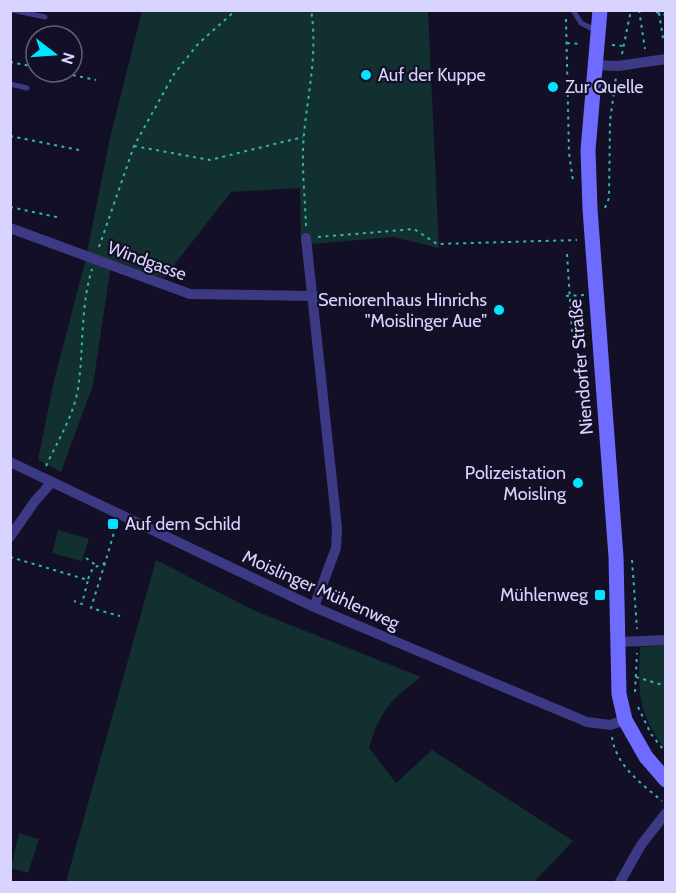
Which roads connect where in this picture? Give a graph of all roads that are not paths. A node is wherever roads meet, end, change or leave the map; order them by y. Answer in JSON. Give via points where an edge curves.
{"nodes":[{"id":1,"x":12,"y":10,"type":"edge"},
{"id":2,"x":573,"y":10,"type":"edge"},
{"id":3,"x":600,"y":10,"type":"edge"},
{"id":4,"x":45,"y":17,"type":"dead end"},
{"id":5,"x":598,"y":32,"type":"junction"},
{"id":6,"x":666,"y":59,"type":"edge"},
{"id":7,"x":594,"y":65,"type":"junction"},
{"id":8,"x":10,"y":84,"type":"edge"},
{"id":9,"x":27,"y":88,"type":"dead end"},
{"id":10,"x":10,"y":228,"type":"edge"},
{"id":11,"x":306,"y":238,"type":"road end"},
{"id":12,"x":313,"y":296,"type":"junction"},
{"id":13,"x":10,"y":462,"type":"edge"},
{"id":14,"x":52,"y":482,"type":"junction"},
{"id":15,"x":10,"y":537,"type":"edge"},
{"id":16,"x":314,"y":607,"type":"junction"},
{"id":17,"x":666,"y":640,"type":"edge"},
{"id":18,"x":618,"y":642,"type":"junction"},
{"id":19,"x":625,"y":720,"type":"junction"},
{"id":20,"x":666,"y":780,"type":"edge"},
{"id":21,"x":666,"y":813,"type":"edge"},
{"id":22,"x":620,"y":882,"type":"edge"}],
"edges":[{"from":1,"to":4,"type":"lane"},
{"from":2,"to":5,"type":"lane","via":[[581,23]]},
{"from":3,"to":5,"type":"main road","name":"Niendorfer Straße"},
{"from":5,"to":7,"type":"main road","name":"Niendorfer Straße"},
{"from":6,"to":7,"type":"street"},
{"from":7,"to":18,"type":"main road","name":"Niendorfer Straße","via":[[588,150],[591,240],[616,557]]},
{"from":8,"to":9,"type":"lane"},
{"from":10,"to":12,"type":"street","name":"Windgasse","via":[[190,294]]},
{"from":11,"to":12,"type":"street"},
{"from":12,"to":16,"type":"street","via":[[338,528],[336,548]]},
{"from":13,"to":14,"type":"street","name":"Moislinger Mühlenweg"},
{"from":14,"to":15,"type":"street"},
{"from":14,"to":16,"type":"street","name":"Moislinger Mühlenweg"},
{"from":16,"to":19,"type":"street","name":"Moislinger Mühlenweg","via":[[586,722],[610,725]]},
{"from":17,"to":18,"type":"street"},
{"from":18,"to":19,"type":"main road","name":"Niendorfer Straße","via":[[619,694]]},
{"from":19,"to":20,"type":"main road","name":"Niendorfer Straße","via":[[646,757]]},
{"from":21,"to":22,"type":"street","via":[[641,845]]}]}
